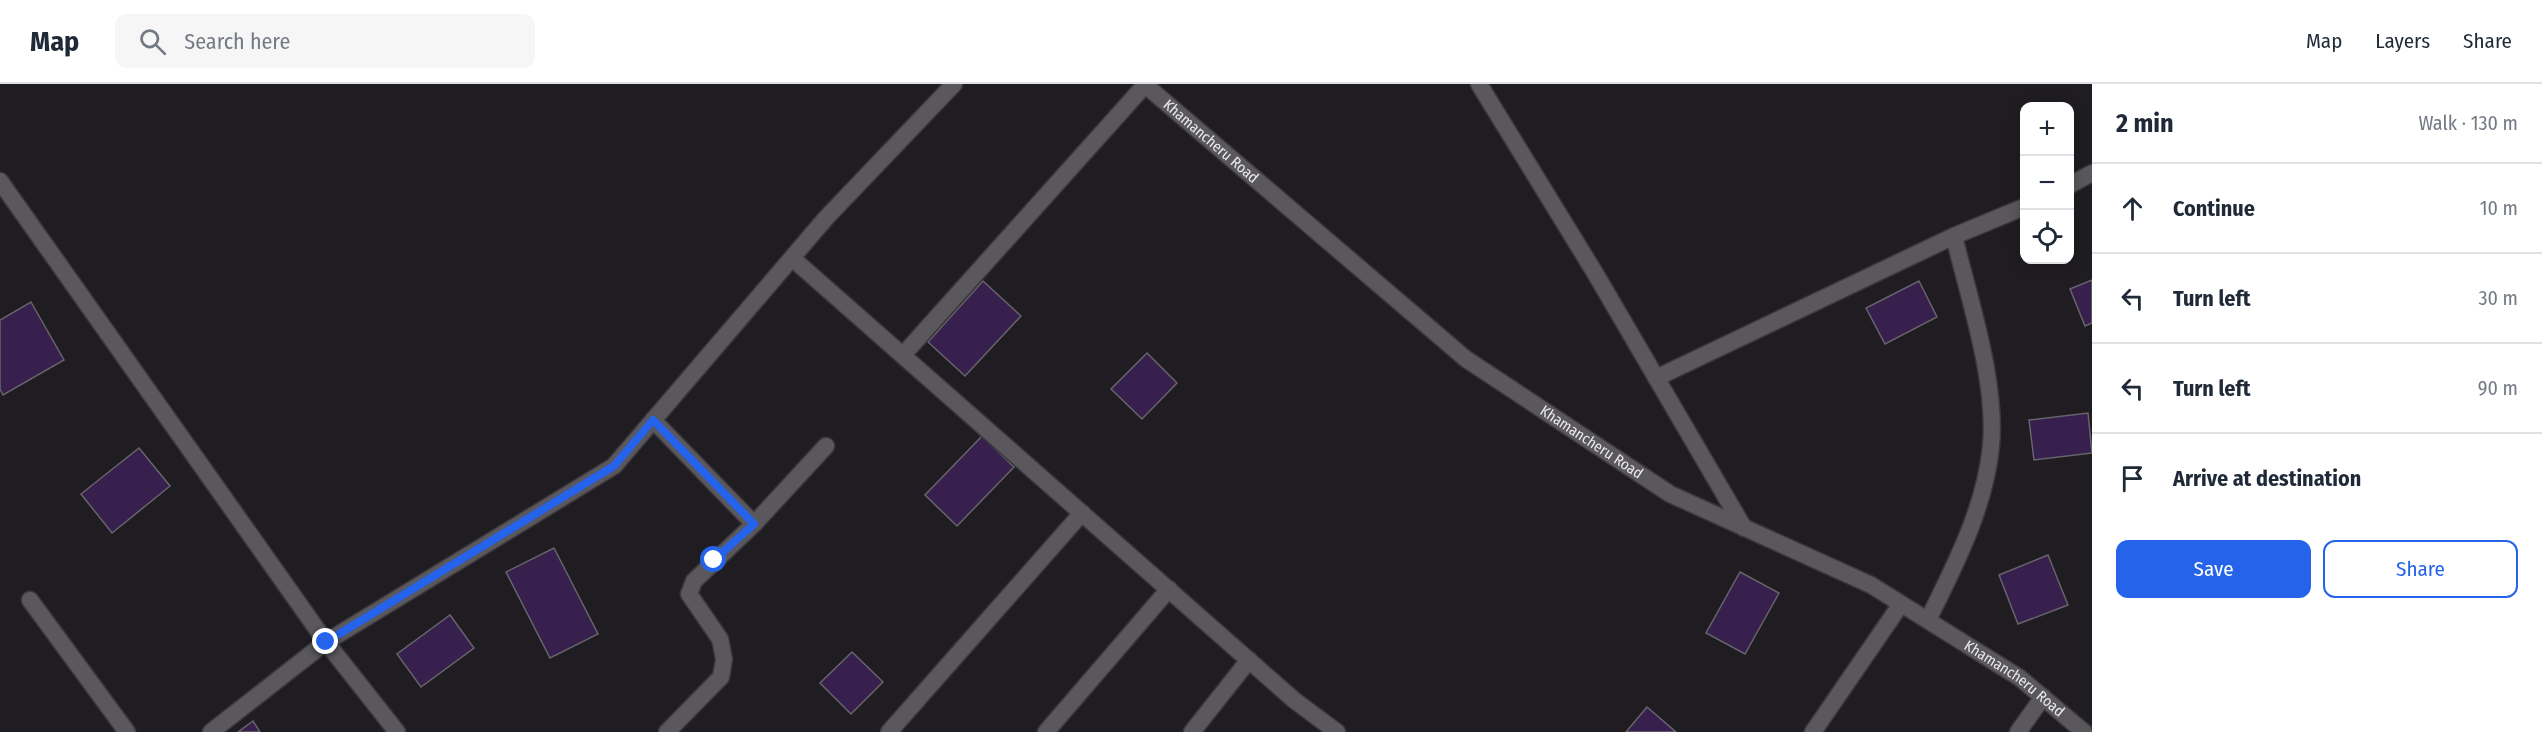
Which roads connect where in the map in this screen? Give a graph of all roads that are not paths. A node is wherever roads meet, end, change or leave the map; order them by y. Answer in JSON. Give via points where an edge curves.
{"nodes":[{"id":1,"x":954,"y":84,"type":"edge"},
{"id":2,"x":1144,"y":84,"type":"edge"},
{"id":3,"x":1479,"y":84,"type":"edge"},
{"id":4,"x":2092,"y":173,"type":"edge"},
{"id":5,"x":0,"y":181,"type":"edge"},
{"id":6,"x":2074,"y":183,"type":"edge"},
{"id":7,"x":2020,"y":209,"type":"edge"},
{"id":8,"x":1954,"y":236,"type":"junction"},
{"id":9,"x":792,"y":258,"type":"junction"},
{"id":10,"x":903,"y":355,"type":"junction"},
{"id":11,"x":1656,"y":378,"type":"junction"},
{"id":12,"x":653,"y":420,"type":"junction"},
{"id":13,"x":826,"y":446,"type":"dead end"},
{"id":14,"x":1082,"y":513,"type":"junction"},
{"id":15,"x":754,"y":524,"type":"junction"},
{"id":16,"x":1744,"y":528,"type":"junction"},
{"id":17,"x":1169,"y":590,"type":"junction"},
{"id":18,"x":30,"y":600,"type":"dead end"},
{"id":19,"x":1901,"y":604,"type":"junction"},
{"id":20,"x":1928,"y":621,"type":"junction"},
{"id":21,"x":326,"y":642,"type":"junction"},
{"id":22,"x":1249,"y":660,"type":"junction"},
{"id":23,"x":2043,"y":697,"type":"junction"},
{"id":24,"x":127,"y":732,"type":"edge"},
{"id":25,"x":211,"y":732,"type":"edge"},
{"id":26,"x":397,"y":732,"type":"edge"},
{"id":27,"x":667,"y":732,"type":"edge"},
{"id":28,"x":889,"y":732,"type":"edge"},
{"id":29,"x":1046,"y":732,"type":"edge"},
{"id":30,"x":1192,"y":732,"type":"edge"},
{"id":31,"x":1336,"y":732,"type":"edge"},
{"id":32,"x":1813,"y":732,"type":"edge"},
{"id":33,"x":2018,"y":732,"type":"edge"},
{"id":34,"x":2084,"y":732,"type":"edge"}],
"edges":[{"from":1,"to":9,"type":"street"},
{"from":2,"to":10,"type":"street"},
{"from":2,"to":16,"type":"street","name":"Khamancheru Road","via":[[1466,358],[1670,494]]},
{"from":3,"to":11,"type":"street"},
{"from":4,"to":6,"type":"street"},
{"from":5,"to":21,"type":"street"},
{"from":7,"to":8,"type":"street"},
{"from":8,"to":11,"type":"street"},
{"from":8,"to":20,"type":"street","via":[[1981,348],[1989,395],[1991,445],[1982,491],[1962,550]]},
{"from":9,"to":10,"type":"street"},
{"from":9,"to":12,"type":"street"},
{"from":10,"to":14,"type":"street"},
{"from":11,"to":16,"type":"street"},
{"from":12,"to":15,"type":"street"},
{"from":12,"to":21,"type":"street","via":[[614,466]]},
{"from":13,"to":15,"type":"street"},
{"from":14,"to":17,"type":"street"},
{"from":14,"to":28,"type":"street"},
{"from":15,"to":27,"type":"street","via":[[694,581],[689,594],[720,639],[724,659],[721,678]]},
{"from":16,"to":19,"type":"street","name":"Khamancheru Road","via":[[1871,585]]},
{"from":17,"to":22,"type":"street"},
{"from":17,"to":29,"type":"street"},
{"from":18,"to":24,"type":"street"},
{"from":19,"to":20,"type":"street","name":"Khamancheru Road"},
{"from":19,"to":32,"type":"street"},
{"from":20,"to":23,"type":"street","name":"Khamancheru Road","via":[[2020,678]]},
{"from":21,"to":25,"type":"street"},
{"from":21,"to":26,"type":"street"},
{"from":22,"to":30,"type":"street"},
{"from":22,"to":31,"type":"street"},
{"from":23,"to":33,"type":"street"},
{"from":23,"to":34,"type":"street","name":"Khamancheru Road"}]}
